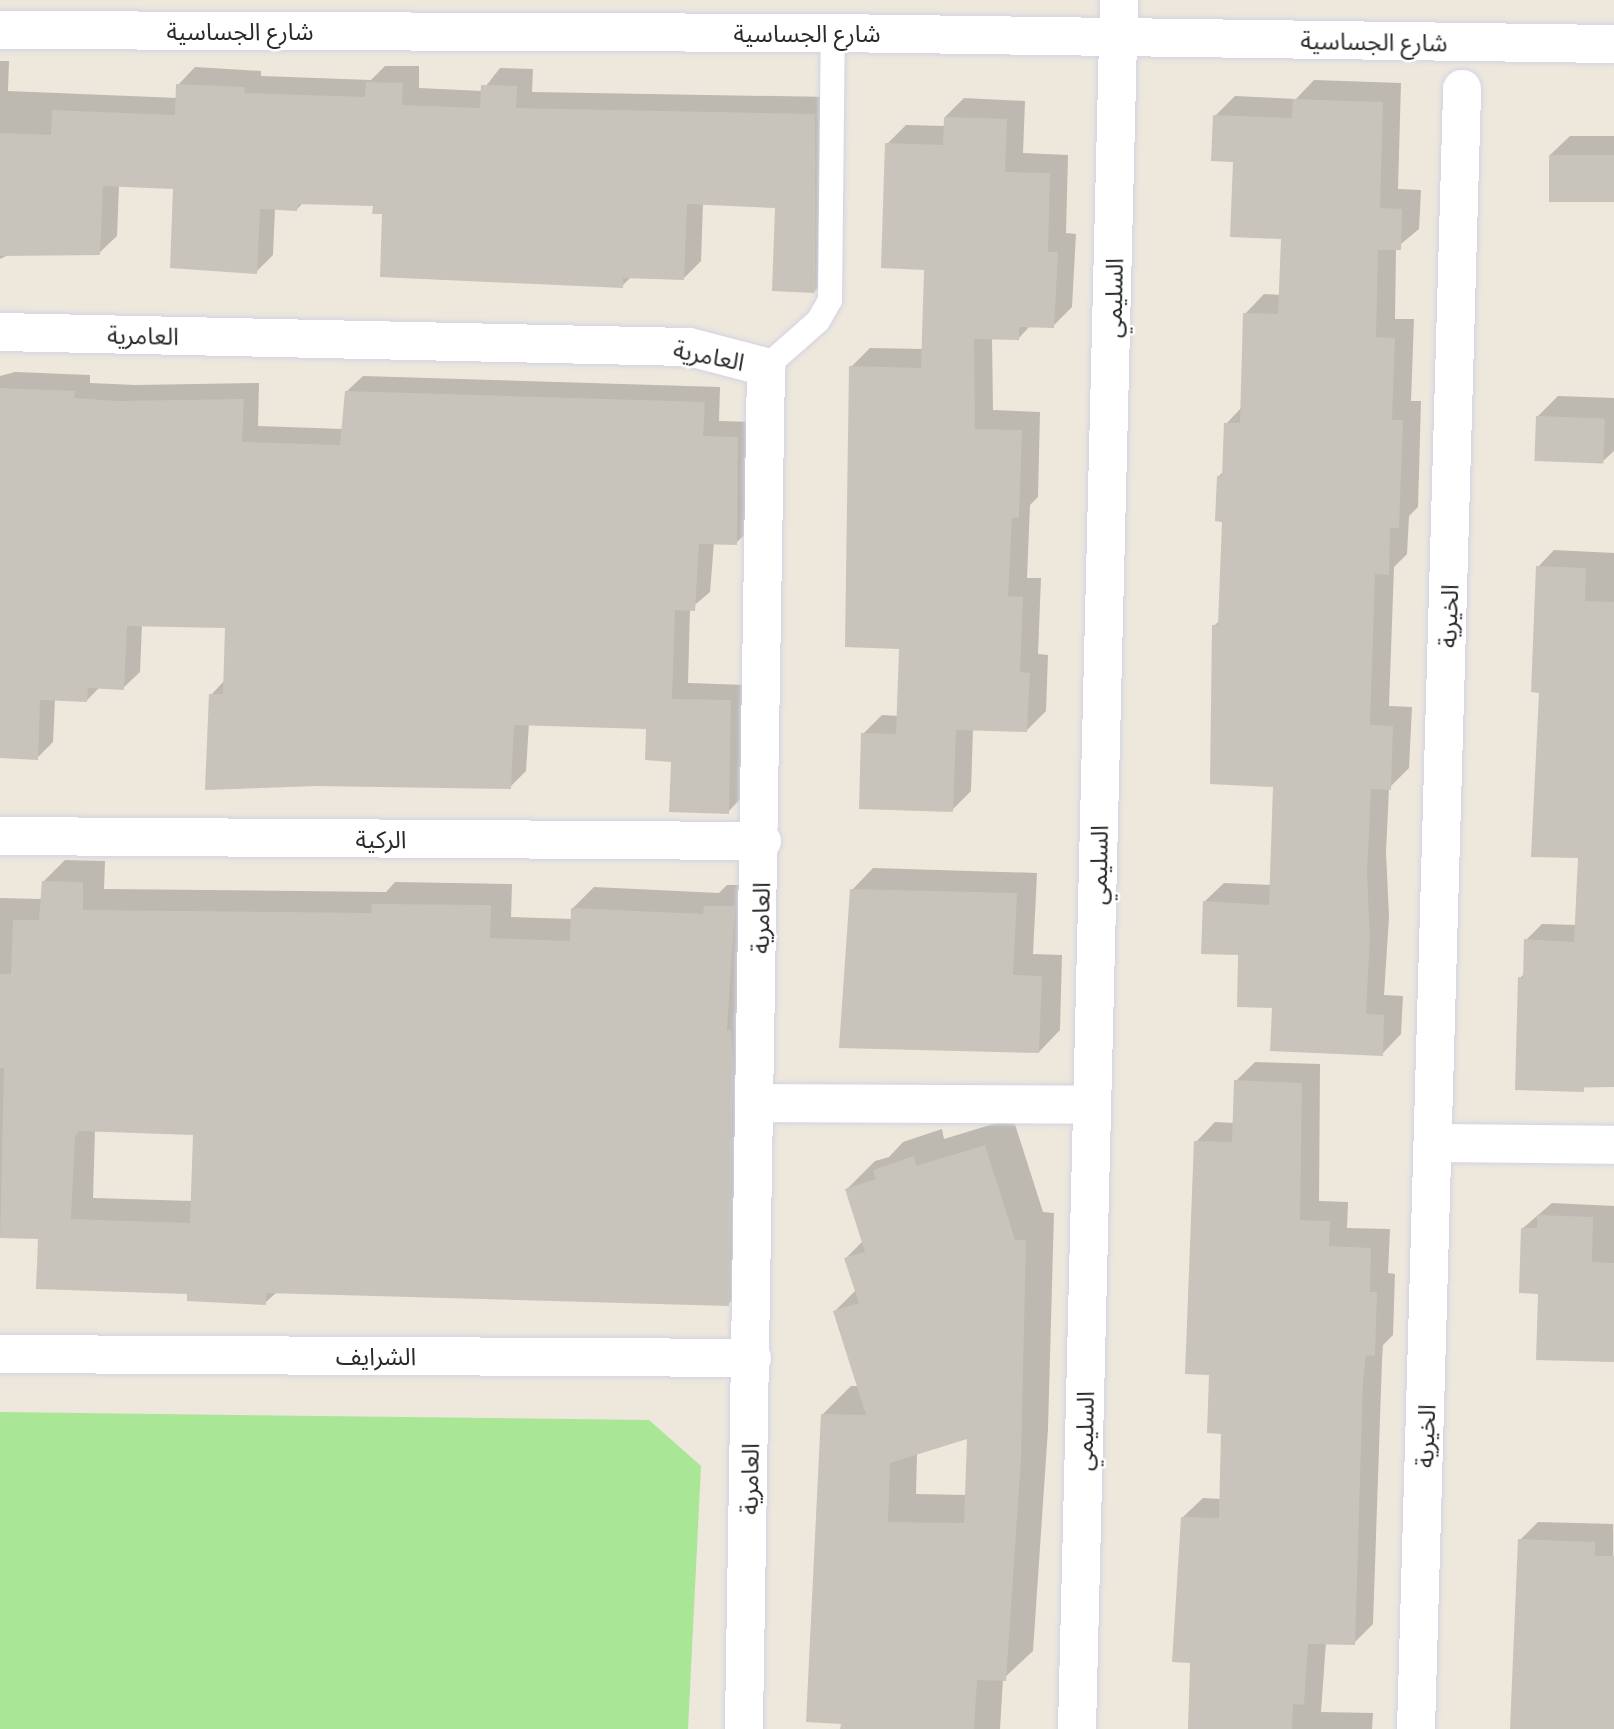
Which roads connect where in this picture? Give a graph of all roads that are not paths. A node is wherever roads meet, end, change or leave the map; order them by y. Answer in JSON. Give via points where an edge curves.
{"nodes":[{"id":1,"x":1119,"y":19,"type":"edge"},
{"id":2,"x":0,"y":30,"type":"edge"},
{"id":3,"x":833,"y":33,"type":"junction"},
{"id":4,"x":1614,"y":44,"type":"edge"},
{"id":5,"x":1462,"y":89,"type":"dead end"},
{"id":6,"x":0,"y":332,"type":"edge"},
{"id":7,"x":766,"y":367,"type":"junction"},
{"id":8,"x":0,"y":836,"type":"edge"},
{"id":9,"x":762,"y":841,"type":"junction"},
{"id":10,"x":756,"y":1103,"type":"junction"},
{"id":11,"x":1092,"y":1105,"type":"junction"},
{"id":12,"x":1434,"y":1143,"type":"junction"},
{"id":13,"x":1614,"y":1145,"type":"edge"},
{"id":14,"x":0,"y":1354,"type":"edge"},
{"id":15,"x":752,"y":1358,"type":"junction"},
{"id":16,"x":744,"y":1729,"type":"edge"},
{"id":17,"x":1077,"y":1729,"type":"edge"},
{"id":18,"x":1416,"y":1729,"type":"edge"}],
"edges":[{"from":1,"to":3,"type":"street","name":"شارع الجساسية"},
{"from":1,"to":4,"type":"street","name":"شارع الجساسية"},
{"from":1,"to":11,"type":"street","name":"السليمي"},
{"from":2,"to":3,"type":"street","name":"شارع الجساسية"},
{"from":3,"to":7,"type":"lane","via":[[830,300],[818,321]]},
{"from":5,"to":12,"type":"street","name":"الخيرية"},
{"from":6,"to":7,"type":"street","name":"العامرية","via":[[689,347]]},
{"from":7,"to":9,"type":"street","name":"العامرية"},
{"from":8,"to":9,"type":"street","name":"الركية"},
{"from":9,"to":10,"type":"street","name":"العامرية"},
{"from":10,"to":11,"type":"street"},
{"from":10,"to":15,"type":"street","name":"العامرية"},
{"from":11,"to":17,"type":"street","name":"السليمي"},
{"from":12,"to":13,"type":"street"},
{"from":12,"to":18,"type":"street","name":"الخيرية"},
{"from":14,"to":15,"type":"street","name":"الشرايف"},
{"from":15,"to":16,"type":"street","name":"العامرية"}]}
